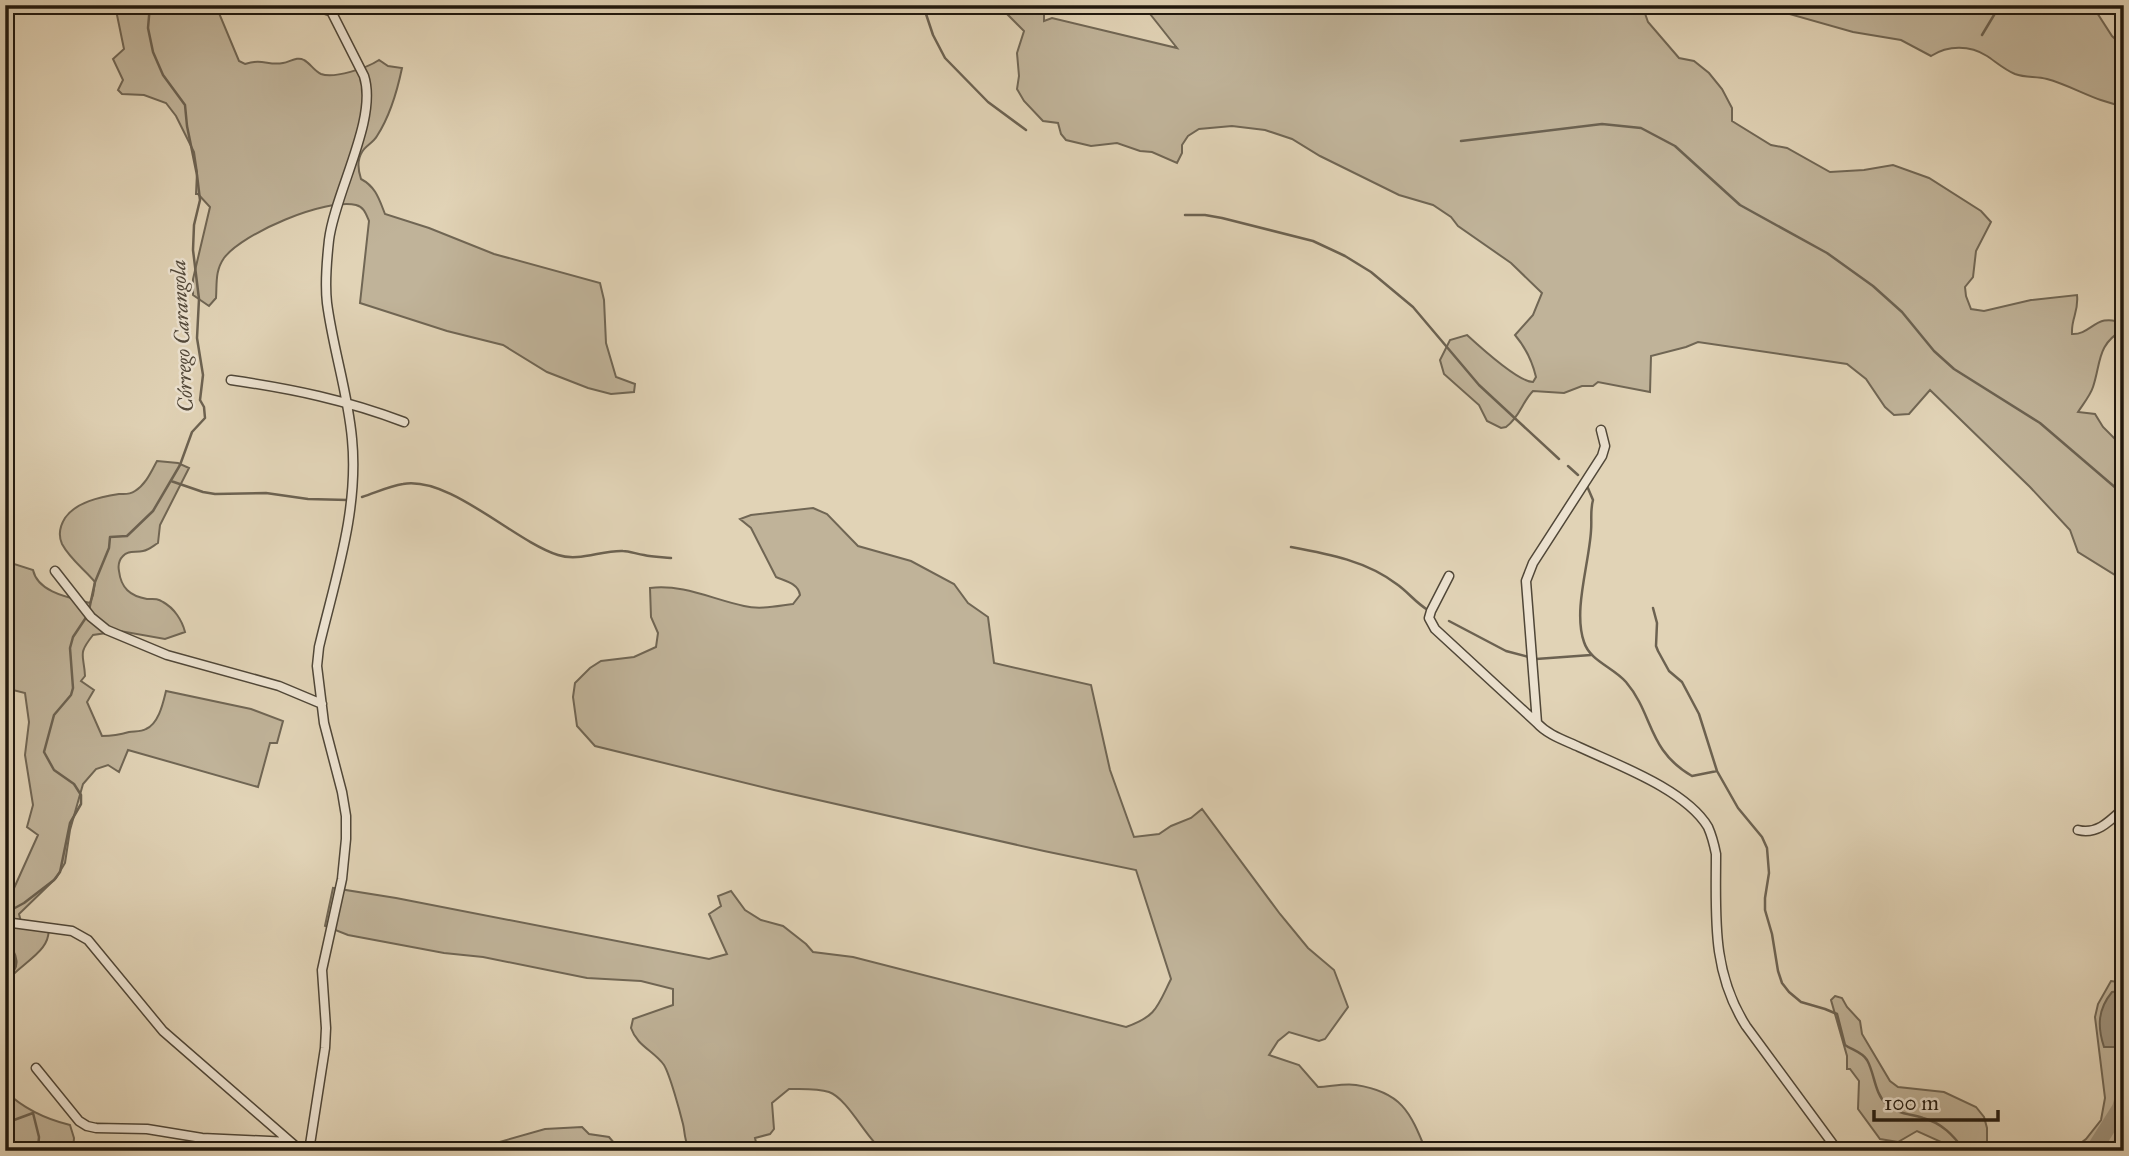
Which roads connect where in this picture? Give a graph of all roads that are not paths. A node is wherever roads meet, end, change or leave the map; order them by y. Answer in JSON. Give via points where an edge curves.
{"nodes":[{"id":1,"x":309,"y":5,"type":"edge"},
{"id":2,"x":329,"y":8,"type":"edge"},
{"id":3,"x":231,"y":380,"type":"dead end"},
{"id":4,"x":348,"y":403,"type":"junction"},
{"id":5,"x":404,"y":422,"type":"dead end"},
{"id":6,"x":1601,"y":430,"type":"dead end"},
{"id":7,"x":55,"y":571,"type":"dead end"},
{"id":8,"x":1449,"y":576,"type":"dead end"},
{"id":9,"x":322,"y":704,"type":"junction"},
{"id":10,"x":1537,"y":723,"type":"junction"},
{"id":11,"x":2124,"y":808,"type":"edge"},
{"id":12,"x":2078,"y":830,"type":"dead end"},
{"id":13,"x":5,"y":922,"type":"edge"},
{"id":14,"x":36,"y":1068,"type":"dead end"},
{"id":15,"x":290,"y":1142,"type":"junction"},
{"id":16,"x":301,"y":1151,"type":"edge"},
{"id":17,"x":309,"y":1151,"type":"edge"},
{"id":18,"x":1838,"y":1151,"type":"edge"}],
"edges":[{"from":1,"to":2,"type":"street"},
{"from":2,"to":4,"type":"street","via":[[368,87],[366,112],[335,213],[328,256],[326,300]]},
{"from":3,"to":4,"type":"street"},
{"from":4,"to":5,"type":"street"},
{"from":4,"to":9,"type":"street","via":[[352,491],[319,647]]},
{"from":6,"to":10,"type":"street","via":[[1602,456],[1533,563],[1527,581]]},
{"from":7,"to":9,"type":"street","via":[[91,617],[114,633],[167,654],[279,685]]},
{"from":8,"to":10,"type":"street","via":[[1430,614],[1432,626]]},
{"from":9,"to":17,"type":"street","via":[[342,792],[346,839],[323,970],[325,1048]]},
{"from":10,"to":18,"type":"street","via":[[1550,734],[1646,779],[1701,817],[1716,854],[1722,972],[1750,1032]]},
{"from":11,"to":12,"type":"street","via":[[2096,830]]},
{"from":13,"to":15,"type":"street","via":[[72,931],[88,940],[163,1031]]},
{"from":14,"to":15,"type":"street","via":[[87,1126]]},
{"from":15,"to":16,"type":"street"}]}
